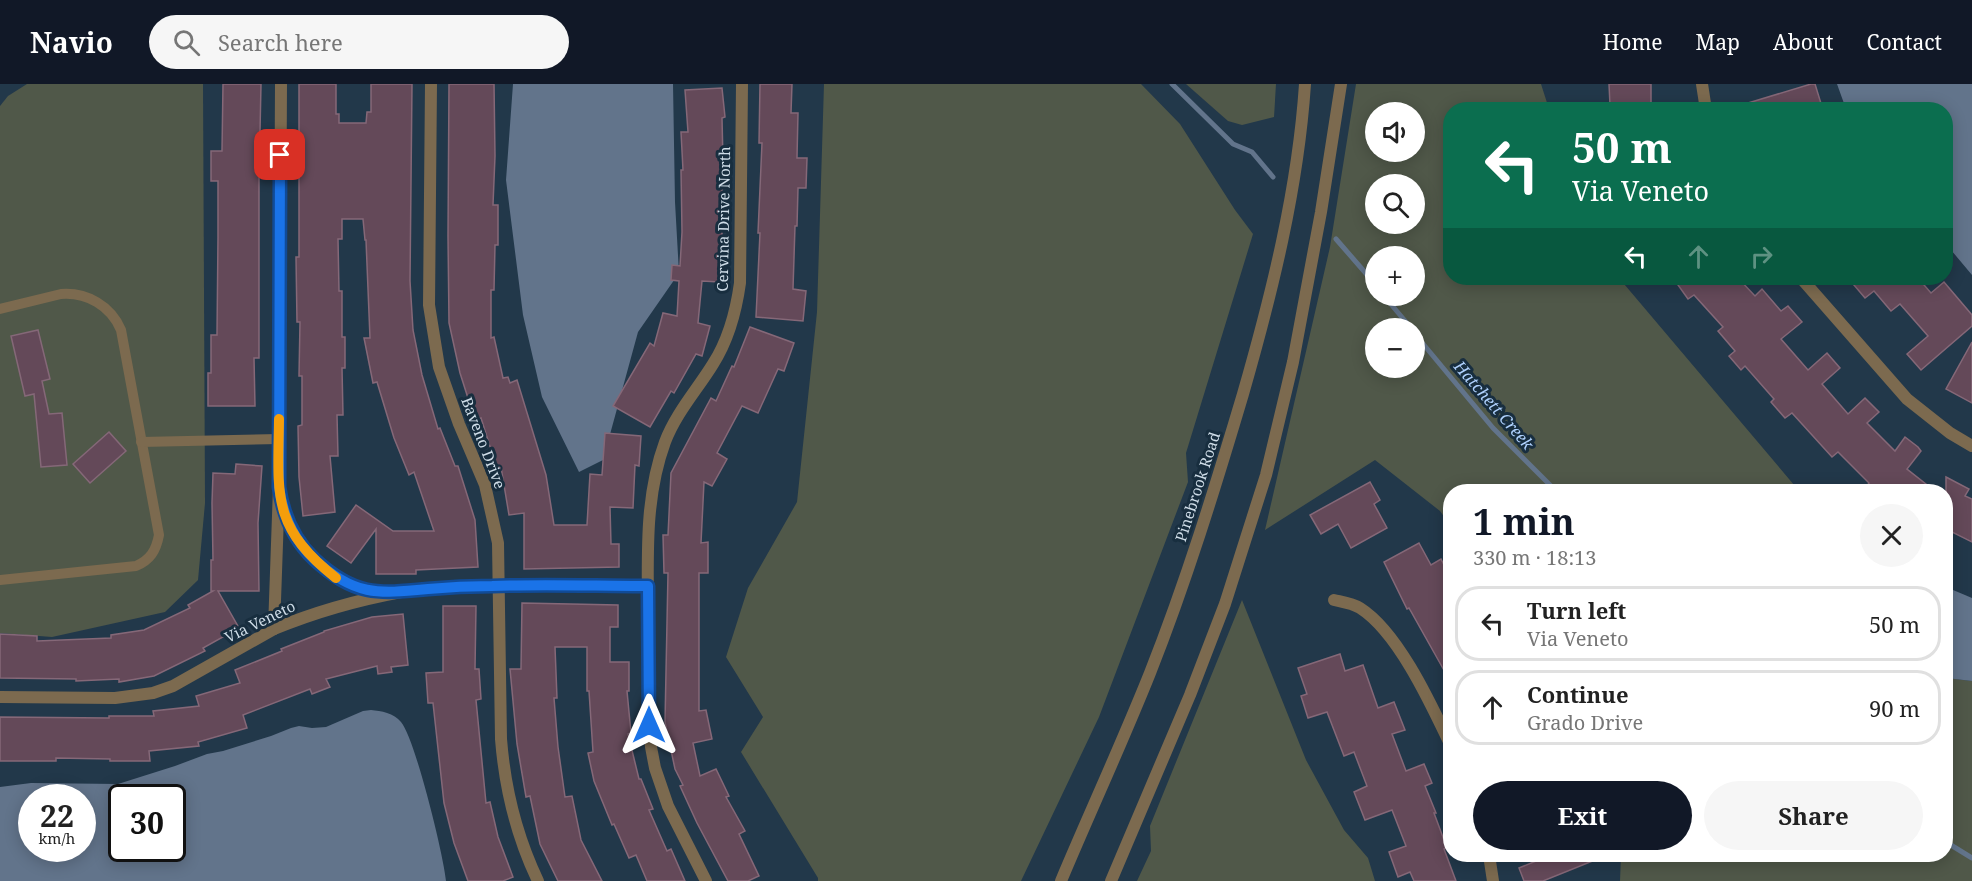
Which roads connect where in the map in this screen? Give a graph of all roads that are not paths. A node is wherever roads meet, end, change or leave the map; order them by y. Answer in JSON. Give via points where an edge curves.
{"nodes":[{"id":1,"x":281,"y":84,"type":"edge"},
{"id":2,"x":431,"y":84,"type":"edge"},
{"id":3,"x":741,"y":84,"type":"edge"},
{"id":4,"x":1305,"y":84,"type":"edge"},
{"id":5,"x":1341,"y":84,"type":"edge"},
{"id":6,"x":1702,"y":84,"type":"edge"},
{"id":7,"x":1705,"y":102,"type":"edge"},
{"id":8,"x":1808,"y":285,"type":"edge"},
{"id":9,"x":0,"y":309,"type":"edge"},
{"id":10,"x":279,"y":439,"type":"junction"},
{"id":11,"x":141,"y":441,"type":"junction"},
{"id":12,"x":1972,"y":446,"type":"edge"},
{"id":13,"x":279,"y":487,"type":"junction"},
{"id":14,"x":0,"y":579,"type":"edge"},
{"id":15,"x":499,"y":585,"type":"junction"},
{"id":16,"x":648,"y":586,"type":"junction"},
{"id":17,"x":402,"y":592,"type":"junction"},
{"id":18,"x":1334,"y":600,"type":"dead end"},
{"id":19,"x":274,"y":629,"type":"junction"},
{"id":20,"x":0,"y":697,"type":"edge"},
{"id":21,"x":1443,"y":730,"type":"edge"},
{"id":22,"x":1490,"y":862,"type":"edge"},
{"id":23,"x":538,"y":881,"type":"edge"},
{"id":24,"x":706,"y":881,"type":"edge"},
{"id":25,"x":1061,"y":881,"type":"edge"},
{"id":26,"x":1111,"y":881,"type":"edge"},
{"id":27,"x":1493,"y":881,"type":"edge"}],
"edges":[{"from":1,"to":10,"type":"street"},
{"from":2,"to":15,"type":"street","name":"Baveno Drive","via":[[429,305],[433,336],[439,367],[485,484],[498,543]]},
{"from":3,"to":16,"type":"street","name":"Cervina Drive North","via":[[737,304],[725,343],[674,422],[659,460],[650,506]]},
{"from":4,"to":25,"type":"street","name":"Pinebrook Road","via":[[1295,167],[1271,294],[1228,442],[1150,673]]},
{"from":5,"to":26,"type":"street","via":[[1293,362],[1266,475],[1198,675]]},
{"from":6,"to":7,"type":"street"},
{"from":8,"to":12,"type":"street","via":[[1907,399]]},
{"from":9,"to":11,"type":"lane","via":[[71,293],[111,312],[121,330]]},
{"from":10,"to":11,"type":"lane"},
{"from":10,"to":13,"type":"street"},
{"from":11,"to":14,"type":"lane","via":[[159,528],[156,548],[148,559],[128,568]]},
{"from":13,"to":17,"type":"street","via":[[291,530],[323,567],[354,587]]},
{"from":13,"to":19,"type":"street"},
{"from":15,"to":16,"type":"street","name":"Via Veneto"},
{"from":15,"to":17,"type":"street","name":"Via Veneto"},
{"from":15,"to":23,"type":"street","name":"Baveno Drive","via":[[503,768],[517,829]]},
{"from":16,"to":24,"type":"street","name":"Cervina Drive North","via":[[651,747],[655,768],[668,806]]},
{"from":17,"to":19,"type":"street","name":"Via Veneto","via":[[320,612]]},
{"from":18,"to":21,"type":"street","via":[[1358,607],[1387,635],[1421,685]]},
{"from":19,"to":20,"type":"street","name":"Via Veneto","via":[[173,686],[153,693],[115,698]]},
{"from":22,"to":27,"type":"street"}]}
